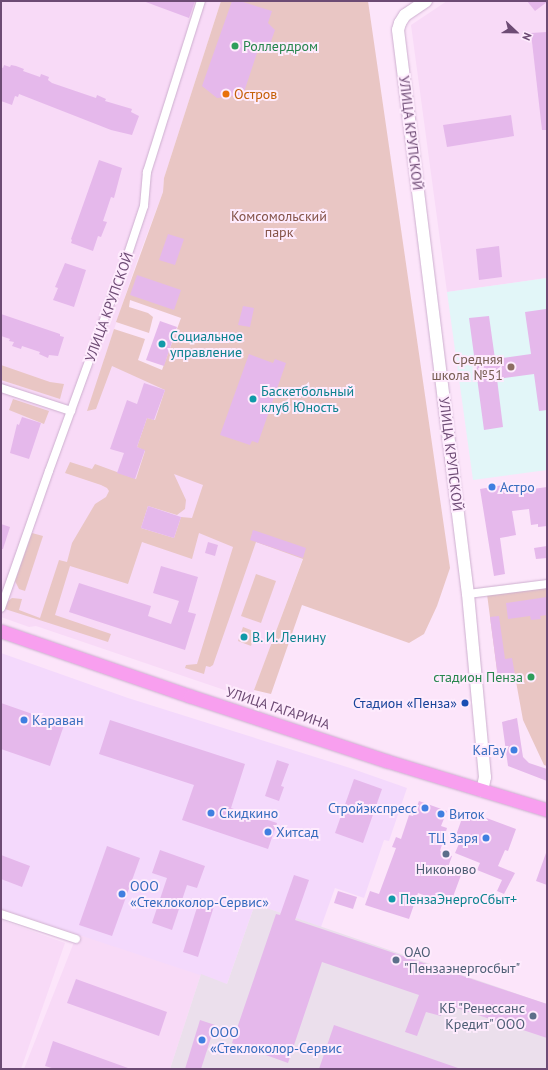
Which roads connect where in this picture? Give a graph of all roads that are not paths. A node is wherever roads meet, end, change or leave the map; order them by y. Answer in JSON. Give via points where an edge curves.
{"nodes":[{"id":1,"x":201,"y":1,"type":"edge"},
{"id":2,"x":426,"y":1,"type":"edge"},
{"id":3,"x":1,"y":388,"type":"edge"},
{"id":4,"x":71,"y":411,"type":"junction"},
{"id":5,"x":547,"y":584,"type":"edge"},
{"id":6,"x":468,"y":594,"type":"junction"},
{"id":7,"x":1,"y":608,"type":"edge"},
{"id":8,"x":1,"y":631,"type":"edge"},
{"id":9,"x":482,"y":791,"type":"junction"},
{"id":10,"x":547,"y":810,"type":"edge"},
{"id":11,"x":1,"y":914,"type":"edge"},
{"id":12,"x":76,"y":939,"type":"dead end"}],
"edges":[{"from":1,"to":4,"type":"street","name":"УЛИЦА КРУПСКОЙ","via":[[147,172],[144,206]]},
{"from":2,"to":6,"type":"main road","name":"УЛИЦА КРУПСКОЙ","via":[[405,15],[398,30]]},
{"from":3,"to":4,"type":"street"},
{"from":4,"to":7,"type":"street","name":"УЛИЦА КРУПСКОЙ"},
{"from":5,"to":6,"type":"street"},
{"from":6,"to":9,"type":"main road","name":"УЛИЦА КРУПСКОЙ","via":[[486,778]]},
{"from":8,"to":9,"type":"main road","name":"УЛИЦА ГАГАРИНА","via":[[198,699]]},
{"from":9,"to":10,"type":"main road","name":"УЛИЦА ГАГАРИНА"},
{"from":11,"to":12,"type":"street"}]}
